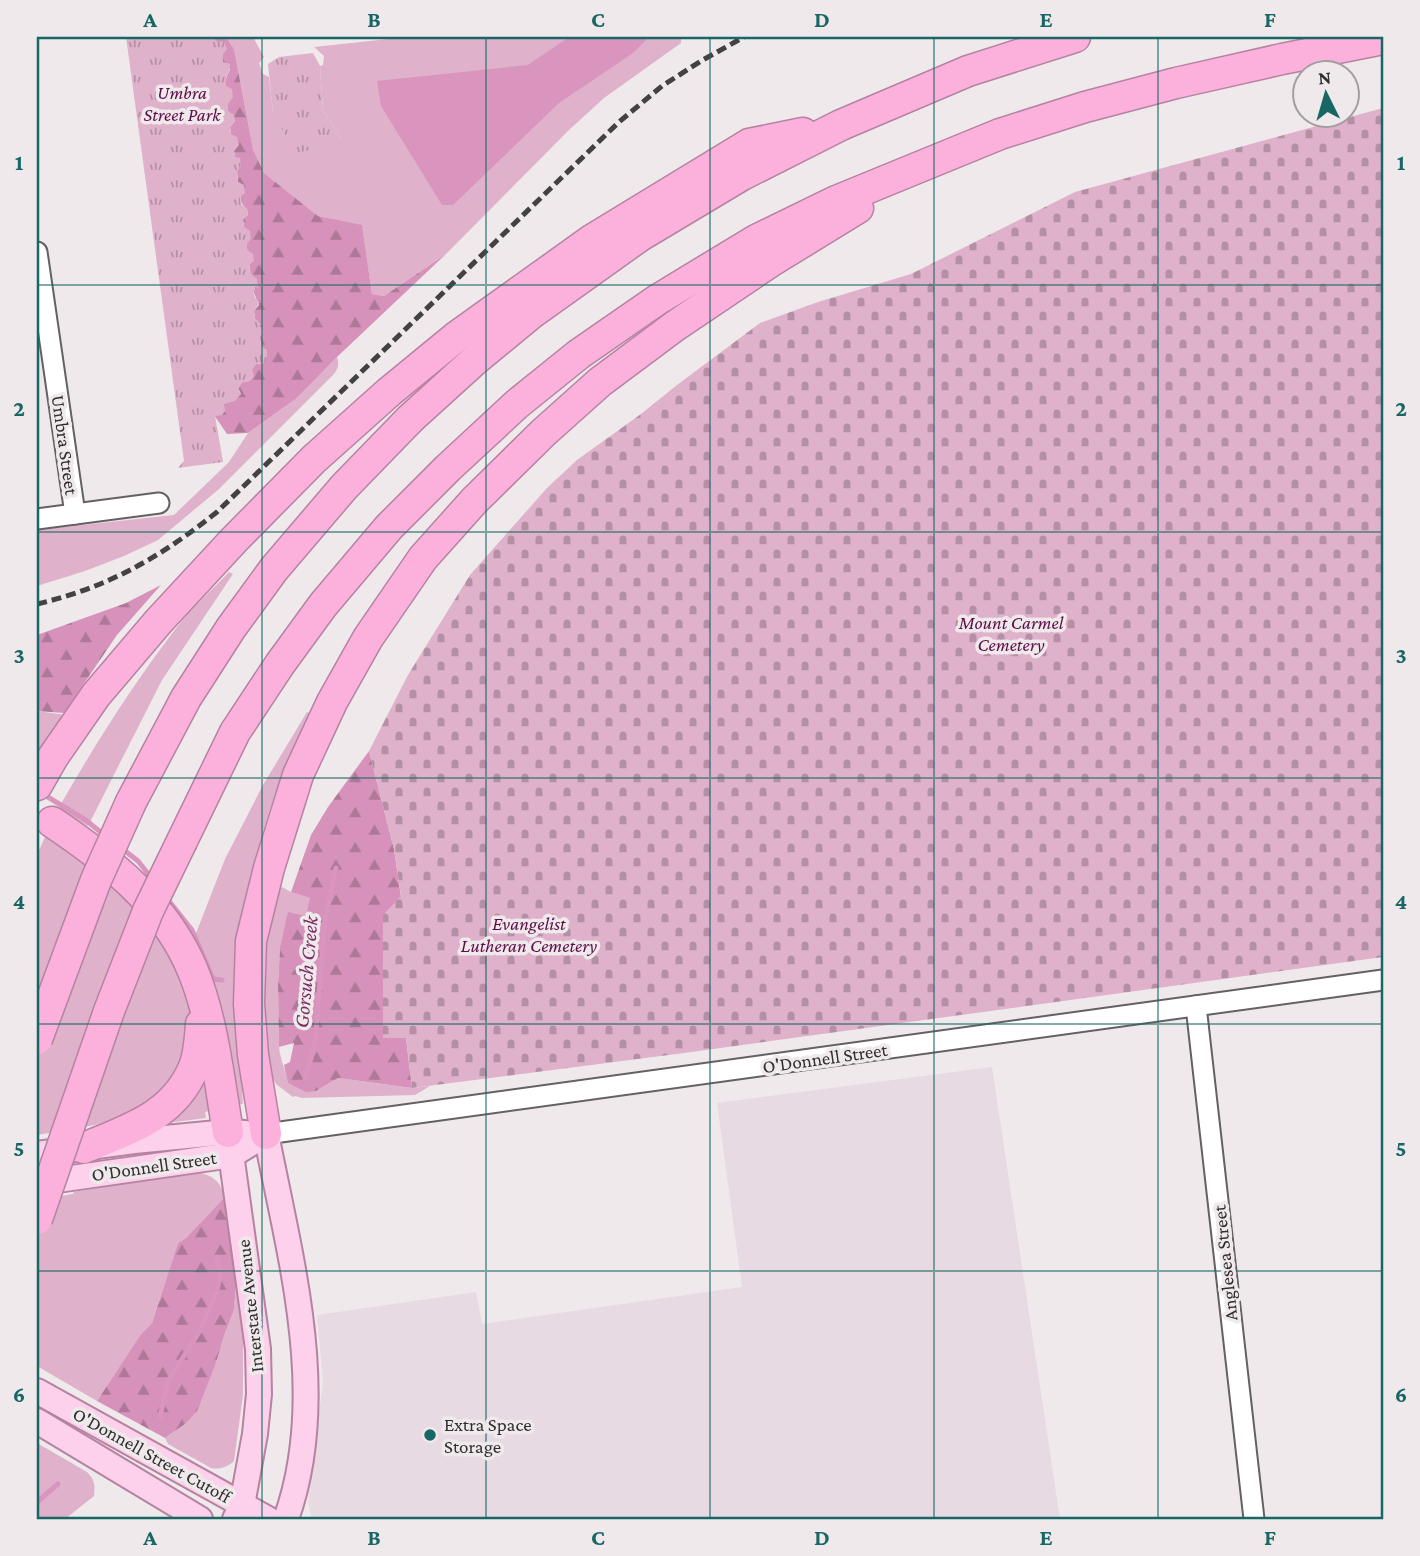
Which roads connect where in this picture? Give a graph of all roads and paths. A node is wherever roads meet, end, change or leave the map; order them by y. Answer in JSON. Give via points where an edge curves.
{"nodes":[{"id":1,"x":1075,"y":37,"type":"edge"},
{"id":2,"x":1383,"y":39,"type":"edge"},
{"id":3,"x":841,"y":125,"type":"junction"},
{"id":4,"x":919,"y":166,"type":"junction"},
{"id":5,"x":37,"y":252,"type":"edge"},
{"id":6,"x":159,"y":503,"type":"dead end"},
{"id":7,"x":75,"y":514,"type":"junction"},
{"id":8,"x":37,"y":519,"type":"edge"},
{"id":9,"x":37,"y":785,"type":"edge"},
{"id":10,"x":52,"y":822,"type":"dead end"},
{"id":11,"x":1383,"y":980,"type":"edge"},
{"id":12,"x":203,"y":999,"type":"junction"},
{"id":13,"x":1196,"y":1006,"type":"junction"},
{"id":14,"x":37,"y":1039,"type":"edge"},
{"id":15,"x":266,"y":1134,"type":"junction"},
{"id":16,"x":230,"y":1144,"type":"junction"},
{"id":17,"x":84,"y":1148,"type":"junction"},
{"id":18,"x":37,"y":1154,"type":"edge"},
{"id":19,"x":37,"y":1183,"type":"edge"},
{"id":20,"x":37,"y":1219,"type":"edge"},
{"id":21,"x":37,"y":1391,"type":"edge"},
{"id":22,"x":37,"y":1421,"type":"edge"},
{"id":23,"x":238,"y":1512,"type":"edge"},
{"id":24,"x":200,"y":1519,"type":"edge"},
{"id":25,"x":268,"y":1519,"type":"edge"},
{"id":26,"x":286,"y":1519,"type":"edge"},
{"id":27,"x":1254,"y":1519,"type":"edge"}],
"edges":[{"from":1,"to":3,"type":"highway","via":[[968,71]]},
{"from":2,"to":4,"type":"highway","via":[[1084,107]]},
{"from":3,"to":9,"type":"highway","via":[[749,144],[593,239],[456,337],[314,459],[234,540],[96,695]]},
{"from":3,"to":14,"type":"highway","bridge":true,"via":[[742,175],[640,236],[531,313],[410,419],[344,487],[274,569],[186,698],[96,880]]},
{"from":4,"to":15,"type":"highway","via":[[674,326],[600,382],[474,501],[423,558],[368,638],[298,775],[251,941],[249,1004]]},
{"from":4,"to":20,"type":"highway","bridge":true,"via":[[756,240],[579,354],[447,468],[323,605],[235,732],[148,911]]},
{"from":5,"to":7,"type":"street","name":"Umbra Street"},
{"from":6,"to":7,"type":"street"},
{"from":7,"to":8,"type":"street"},
{"from":10,"to":12,"type":"highway","via":[[141,892],[178,941]]},
{"from":11,"to":13,"type":"street","name":"O'Donnell Street"},
{"from":12,"to":16,"type":"highway"},
{"from":12,"to":17,"type":"highway","via":[[195,1065],[181,1091],[160,1112]]},
{"from":13,"to":15,"type":"street","name":"O'Donnell Street"},
{"from":13,"to":27,"type":"street","name":"Anglesea Street"},
{"from":15,"to":16,"type":"main road","name":"O'Donnell Street"},
{"from":15,"to":26,"type":"main road","via":[[301,1317],[305,1364],[302,1443]]},
{"from":16,"to":17,"type":"main road","name":"O'Donnell Street"},
{"from":16,"to":19,"type":"main road","name":"O'Donnell Street"},
{"from":16,"to":23,"type":"main road","name":"Interstate Avenue","via":[[258,1349],[259,1394]]},
{"from":17,"to":18,"type":"main road","name":"O'Donnell Street"},
{"from":21,"to":23,"type":"main road","name":"O'Donnell Street Cutoff"},
{"from":22,"to":24,"type":"main road","name":"O'Donnell Street Cutoff"},
{"from":23,"to":25,"type":"main road","name":"O'Donnell Street Cutoff"}]}
